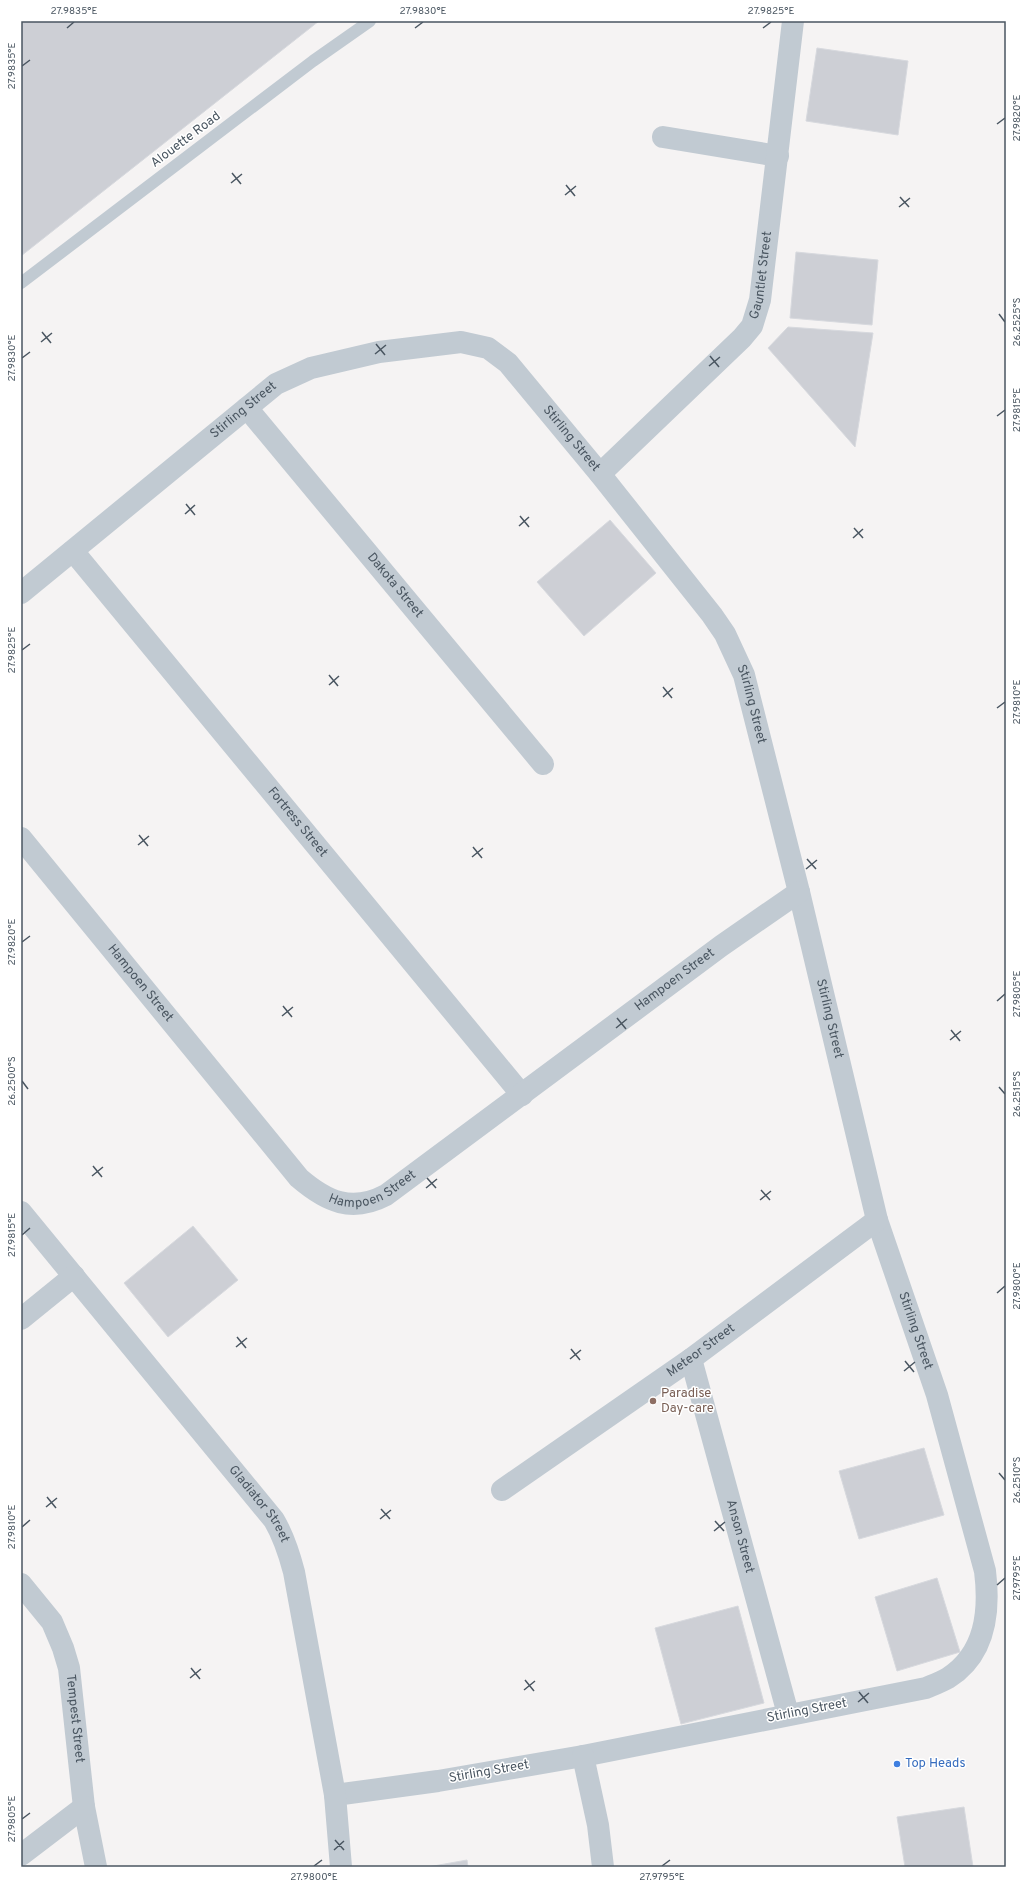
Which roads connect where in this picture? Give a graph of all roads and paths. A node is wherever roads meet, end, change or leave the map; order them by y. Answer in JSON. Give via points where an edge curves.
{"nodes":[{"id":1,"x":370,"y":21,"type":"edge"},
{"id":2,"x":793,"y":21,"type":"edge"},
{"id":3,"x":664,"y":137,"type":"dead end"},
{"id":4,"x":778,"y":156,"type":"junction"},
{"id":5,"x":21,"y":283,"type":"edge"},
{"id":6,"x":247,"y":408,"type":"junction"},
{"id":7,"x":600,"y":474,"type":"junction"},
{"id":8,"x":72,"y":551,"type":"junction"},
{"id":9,"x":21,"y":593,"type":"edge"},
{"id":10,"x":543,"y":764,"type":"dead end"},
{"id":11,"x":21,"y":838,"type":"edge"},
{"id":12,"x":799,"y":892,"type":"junction"},
{"id":13,"x":522,"y":1095,"type":"junction"},
{"id":14,"x":21,"y":1212,"type":"edge"},
{"id":15,"x":878,"y":1220,"type":"junction"},
{"id":16,"x":74,"y":1276,"type":"junction"},
{"id":17,"x":21,"y":1319,"type":"edge"},
{"id":18,"x":691,"y":1359,"type":"junction"},
{"id":19,"x":502,"y":1490,"type":"dead end"},
{"id":20,"x":21,"y":1584,"type":"edge"},
{"id":21,"x":788,"y":1714,"type":"junction"},
{"id":22,"x":583,"y":1756,"type":"junction"},
{"id":23,"x":335,"y":1795,"type":"junction"},
{"id":24,"x":84,"y":1807,"type":"junction"},
{"id":25,"x":21,"y":1855,"type":"edge"},
{"id":26,"x":96,"y":1867,"type":"edge"},
{"id":27,"x":341,"y":1867,"type":"edge"},
{"id":28,"x":603,"y":1867,"type":"edge"}],
"edges":[{"from":1,"to":5,"type":"lane","name":"Alouette Road","via":[[313,60]]},
{"from":2,"to":4,"type":"street","name":"Gauntlet Street"},
{"from":3,"to":4,"type":"street"},
{"from":4,"to":7,"type":"street","name":"Gauntlet Street","via":[[760,300],[752,326]]},
{"from":6,"to":7,"type":"street","name":"Stirling Street","via":[[276,384],[311,368],[379,352],[461,342],[477,344],[488,348],[508,363]]},
{"from":6,"to":8,"type":"street","name":"Stirling Street"},
{"from":6,"to":10,"type":"street","name":"Dakota Street"},
{"from":7,"to":12,"type":"street","name":"Stirling Street","via":[[725,634],[744,675]]},
{"from":8,"to":9,"type":"street","name":"Stirling Street"},
{"from":8,"to":13,"type":"street","name":"Fortress Street"},
{"from":11,"to":13,"type":"street","name":"Hampoen Street","via":[[299,1178],[323,1196],[340,1203],[373,1202]]},
{"from":12,"to":13,"type":"street","name":"Hampoen Street","via":[[715,951]]},
{"from":12,"to":15,"type":"street","name":"Stirling Street"},
{"from":14,"to":16,"type":"street","name":"Gladiator Street"},
{"from":15,"to":18,"type":"street","name":"Meteor Street"},
{"from":15,"to":21,"type":"street","name":"Stirling Street","via":[[937,1395],[985,1571],[987,1613],[976,1649],[948,1678],[926,1688]]},
{"from":16,"to":17,"type":"street"},
{"from":16,"to":23,"type":"street","name":"Gladiator Street","via":[[274,1520],[281,1532],[288,1547],[294,1572]]},
{"from":18,"to":19,"type":"street","name":"Meteor Street"},
{"from":18,"to":21,"type":"street","name":"Anson Street"},
{"from":20,"to":24,"type":"street","name":"Tempest Street","via":[[52,1622],[64,1648],[69,1668]]},
{"from":21,"to":22,"type":"street","name":"Stirling Street"},
{"from":22,"to":23,"type":"street","name":"Stirling Street","via":[[438,1781]]},
{"from":22,"to":28,"type":"street","via":[[598,1825]]},
{"from":23,"to":27,"type":"street","name":"Gladiator Street"},
{"from":24,"to":25,"type":"street"},
{"from":24,"to":26,"type":"street","name":"Tempest Street"}]}
